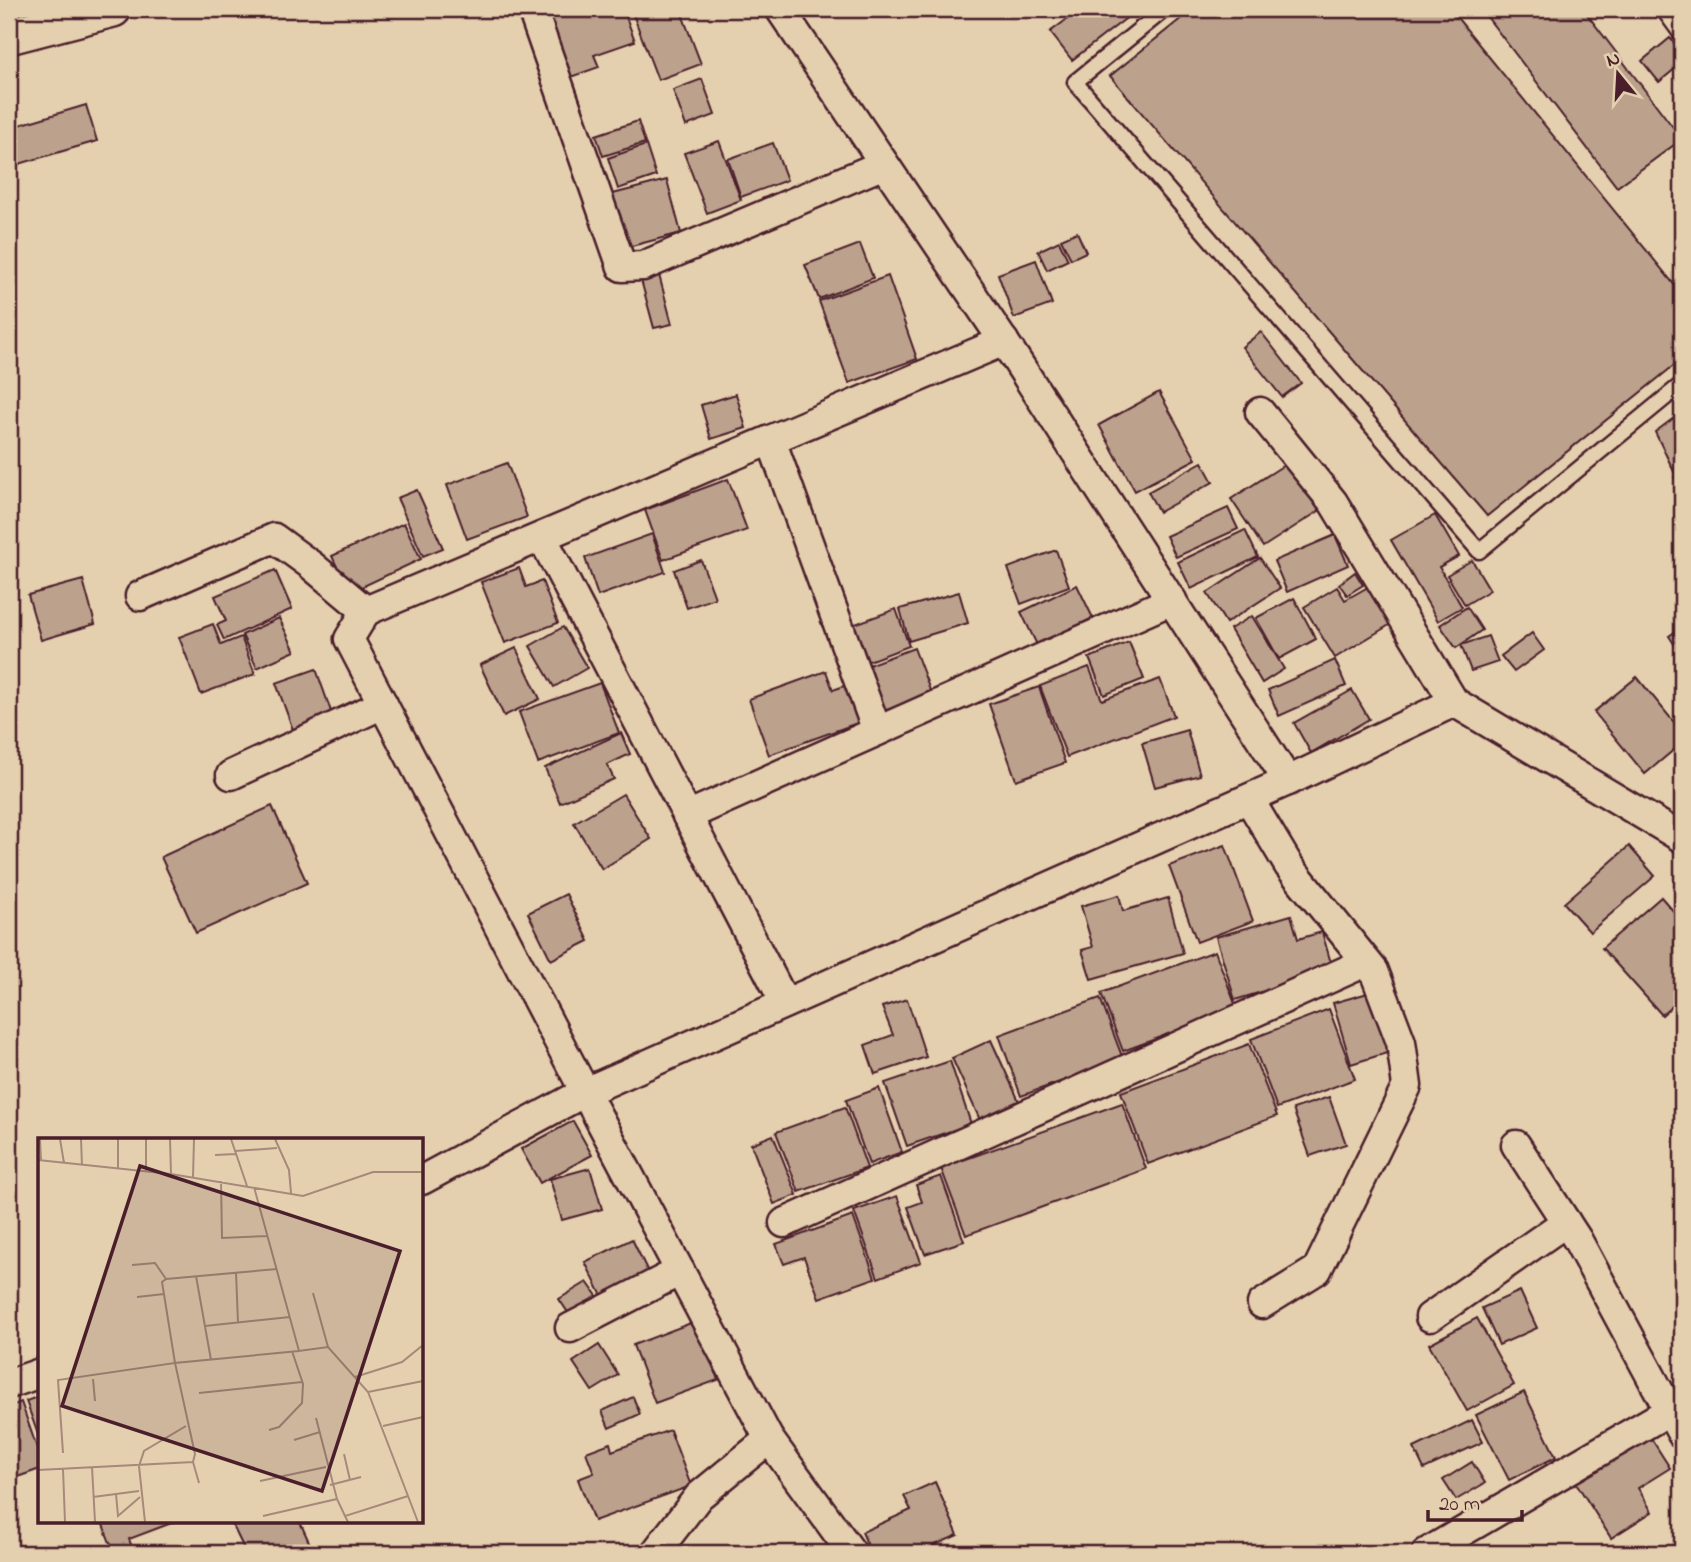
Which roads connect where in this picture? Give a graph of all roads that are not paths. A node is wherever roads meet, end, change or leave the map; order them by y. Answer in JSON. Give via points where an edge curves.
{"nodes":[{"id":1,"x":113,"y":9,"type":"edge"},
{"id":2,"x":531,"y":9,"type":"edge"},
{"id":3,"x":780,"y":9,"type":"edge"},
{"id":4,"x":1165,"y":9,"type":"edge"},
{"id":5,"x":1662,"y":9,"type":"edge"},
{"id":6,"x":43,"y":18,"type":"edge"},
{"id":7,"x":9,"y":36,"type":"edge"},
{"id":8,"x":1682,"y":36,"type":"edge"},
{"id":9,"x":884,"y":164,"type":"junction"},
{"id":10,"x":1004,"y":341,"type":"junction"},
{"id":11,"x":1682,"y":384,"type":"edge"},
{"id":12,"x":1260,"y":412,"type":"dead end"},
{"id":13,"x":771,"y":440,"type":"junction"},
{"id":14,"x":542,"y":537,"type":"junction"},
{"id":15,"x":140,"y":596,"type":"dead end"},
{"id":16,"x":1172,"y":600,"type":"junction"},
{"id":17,"x":366,"y":611,"type":"junction"},
{"id":18,"x":1454,"y":702,"type":"junction"},
{"id":19,"x":383,"y":704,"type":"junction"},
{"id":20,"x":877,"y":731,"type":"junction"},
{"id":21,"x":231,"y":775,"type":"dead end"},
{"id":22,"x":1288,"y":781,"type":"junction"},
{"id":23,"x":1249,"y":799,"type":"junction"},
{"id":24,"x":687,"y":816,"type":"junction"},
{"id":25,"x":1677,"y":828,"type":"edge"},
{"id":26,"x":1366,"y":962,"type":"junction"},
{"id":27,"x":785,"y":1003,"type":"junction"},
{"id":28,"x":585,"y":1092,"type":"junction"},
{"id":29,"x":1516,"y":1145,"type":"dead end"},
{"id":30,"x":424,"y":1179,"type":"edge"},
{"id":31,"x":1566,"y":1222,"type":"junction"},
{"id":32,"x":784,"y":1223,"type":"dead end"},
{"id":33,"x":680,"y":1271,"type":"junction"},
{"id":34,"x":1262,"y":1304,"type":"dead end"},
{"id":35,"x":1430,"y":1317,"type":"dead end"},
{"id":36,"x":570,"y":1328,"type":"dead end"},
{"id":37,"x":38,"y":1374,"type":"edge"},
{"id":38,"x":9,"y":1384,"type":"edge"},
{"id":39,"x":1676,"y":1422,"type":"edge"},
{"id":40,"x":769,"y":1438,"type":"junction"},
{"id":41,"x":655,"y":1553,"type":"edge"},
{"id":42,"x":852,"y":1553,"type":"edge"},
{"id":43,"x":1426,"y":1553,"type":"edge"}],
"edges":[{"from":1,"to":6,"type":"street"},
{"from":2,"to":9,"type":"street","via":[[622,267],[643,266]]},
{"from":3,"to":9,"type":"street"},
{"from":4,"to":11,"type":"lane","via":[[1075,82],[1479,551]]},
{"from":5,"to":8,"type":"lane"},
{"from":6,"to":7,"type":"street"},
{"from":9,"to":10,"type":"street"},
{"from":10,"to":13,"type":"street"},
{"from":10,"to":16,"type":"street"},
{"from":12,"to":18,"type":"street","via":[[1333,502]]},
{"from":13,"to":14,"type":"street"},
{"from":13,"to":20,"type":"street"},
{"from":14,"to":17,"type":"street"},
{"from":14,"to":24,"type":"street"},
{"from":15,"to":17,"type":"street","via":[[274,538]]},
{"from":16,"to":20,"type":"street"},
{"from":16,"to":22,"type":"street"},
{"from":17,"to":19,"type":"street","via":[[349,639]]},
{"from":18,"to":22,"type":"street"},
{"from":18,"to":25,"type":"street"},
{"from":19,"to":21,"type":"street"},
{"from":19,"to":28,"type":"street"},
{"from":20,"to":24,"type":"street"},
{"from":22,"to":23,"type":"street"},
{"from":23,"to":26,"type":"street","via":[[1289,866]]},
{"from":23,"to":27,"type":"street"},
{"from":24,"to":27,"type":"street"},
{"from":26,"to":32,"type":"street"},
{"from":26,"to":34,"type":"street","via":[[1374,971],[1401,1042],[1407,1086],[1317,1270]]},
{"from":27,"to":28,"type":"street"},
{"from":28,"to":30,"type":"street"},
{"from":28,"to":33,"type":"street"},
{"from":29,"to":31,"type":"street"},
{"from":31,"to":35,"type":"street"},
{"from":31,"to":39,"type":"street"},
{"from":33,"to":36,"type":"street"},
{"from":33,"to":40,"type":"street"},
{"from":37,"to":38,"type":"street"},
{"from":39,"to":43,"type":"street"},
{"from":40,"to":41,"type":"street","via":[[699,1496]]},
{"from":40,"to":42,"type":"street"}]}
